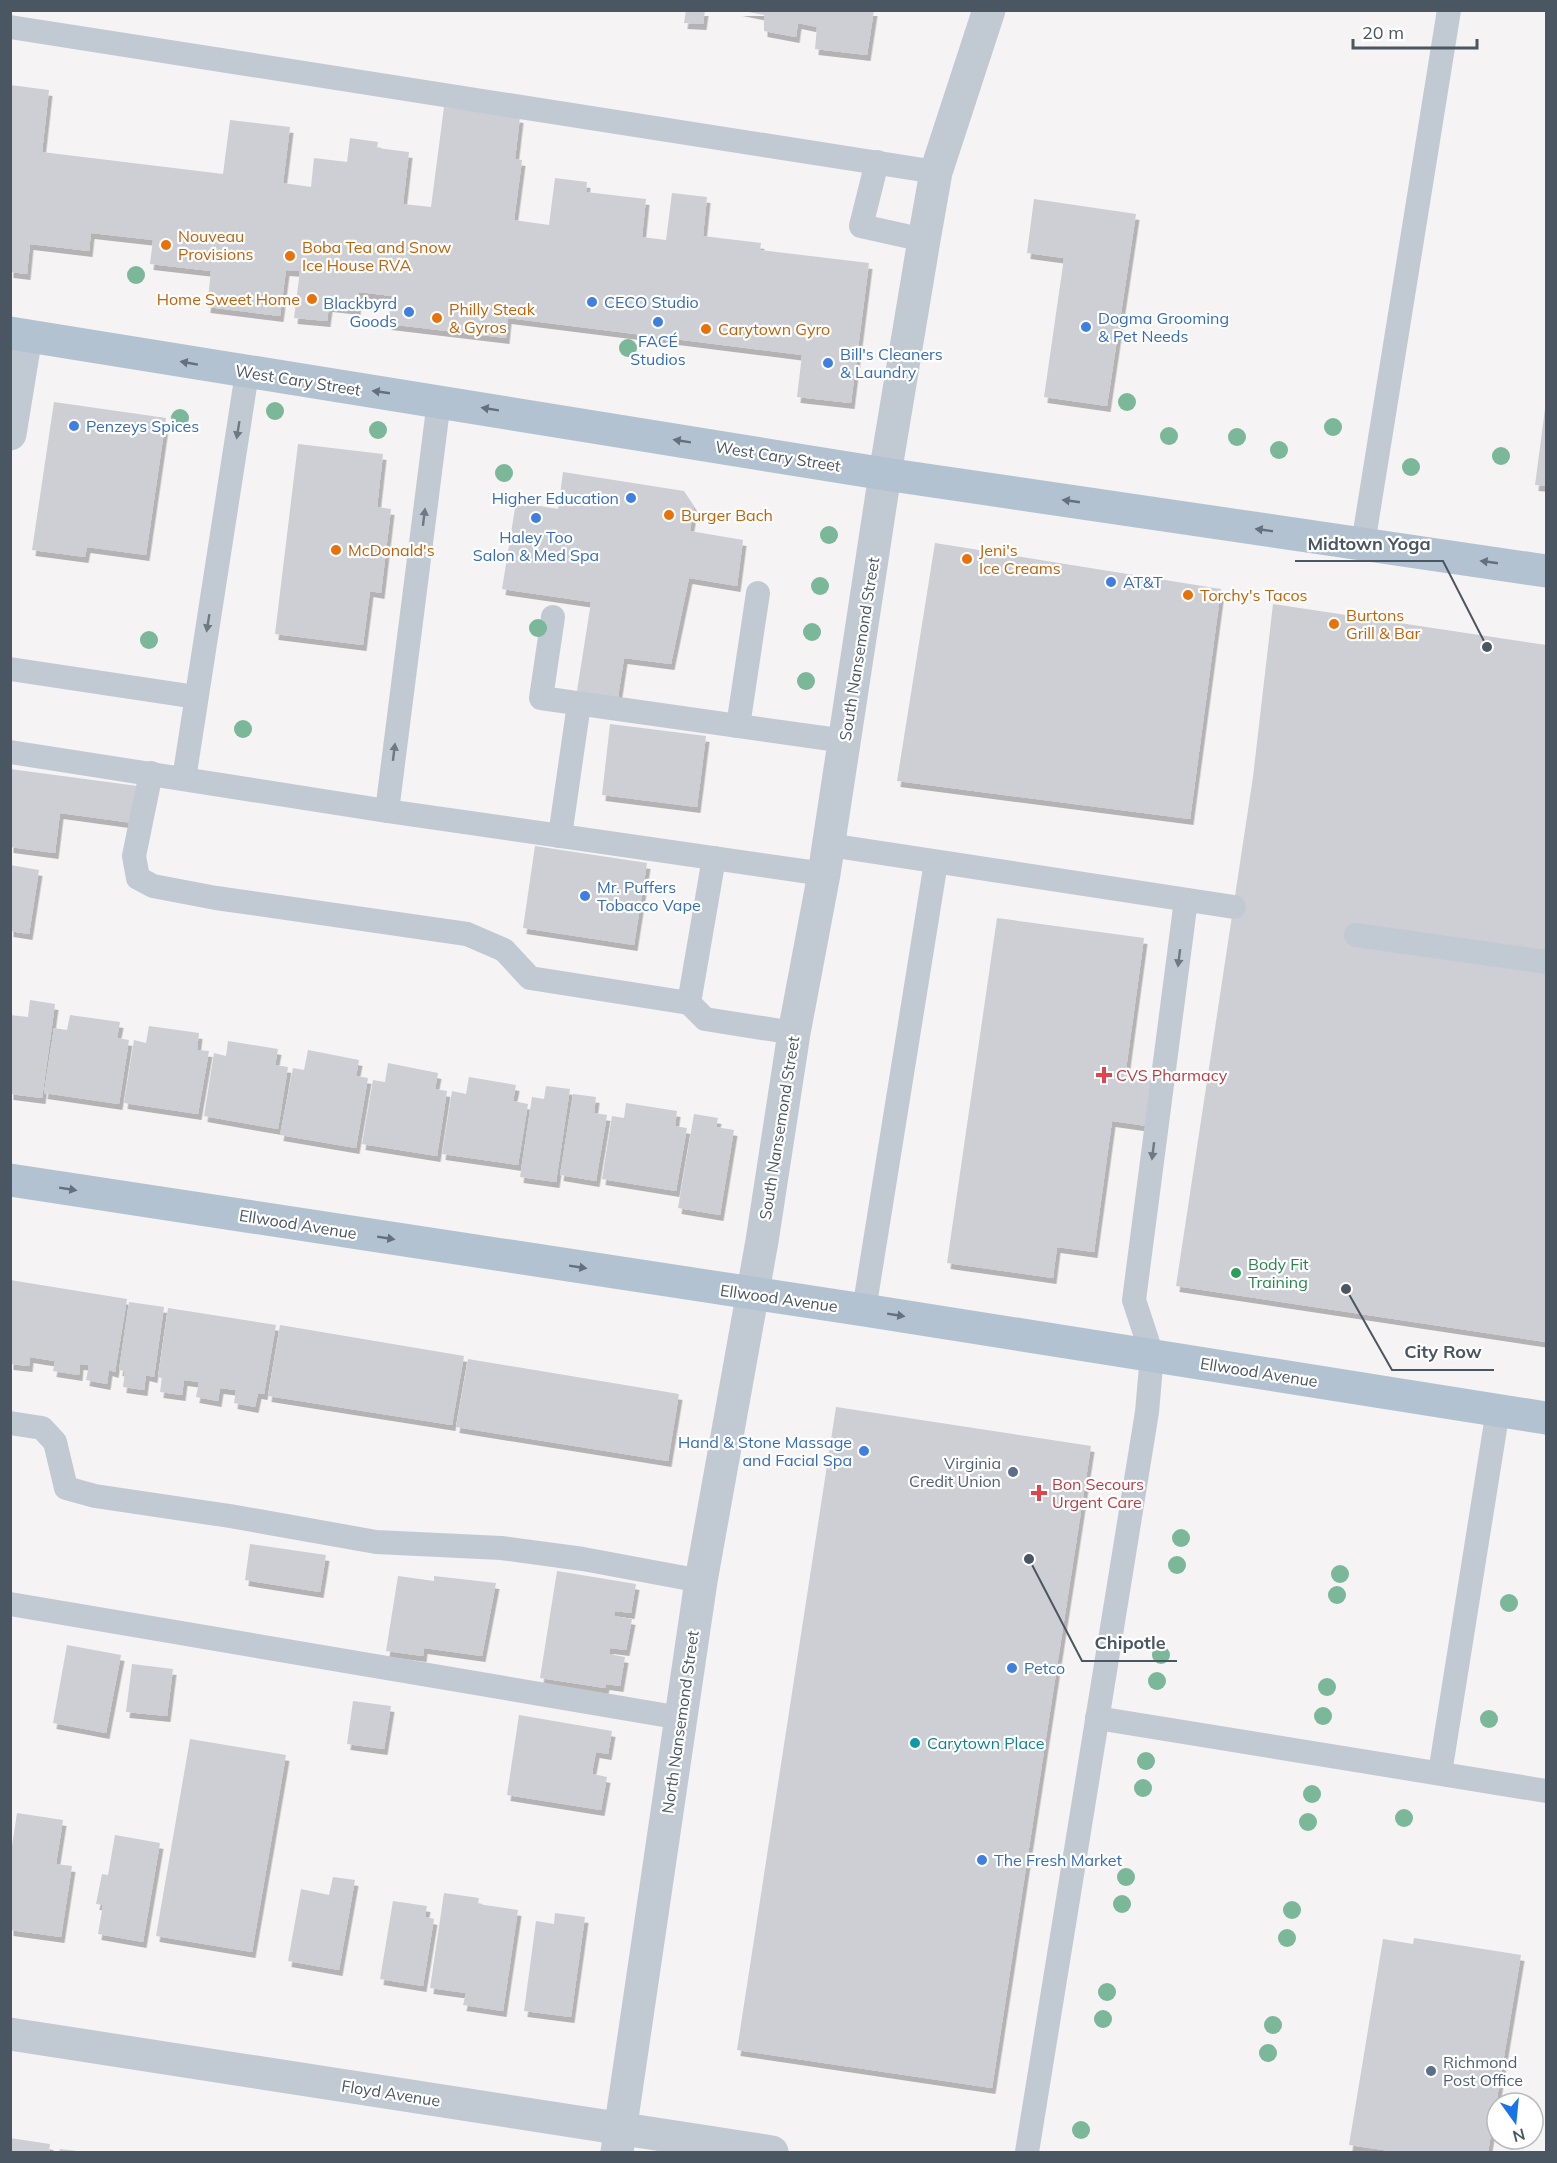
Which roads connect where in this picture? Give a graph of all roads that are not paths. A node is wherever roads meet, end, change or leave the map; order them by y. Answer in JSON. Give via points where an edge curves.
{"nodes":[{"id":1,"x":989,"y":10,"type":"edge"},
{"id":2,"x":1449,"y":10,"type":"edge"},
{"id":3,"x":10,"y":27,"type":"edge"},
{"id":4,"x":877,"y":162,"type":"junction"},
{"id":5,"x":936,"y":172,"type":"junction"},
{"id":6,"x":924,"y":240,"type":"junction"},
{"id":7,"x":18,"y":334,"type":"edge"},
{"id":8,"x":247,"y":373,"type":"junction"},
{"id":9,"x":439,"y":401,"type":"junction"},
{"id":10,"x":10,"y":434,"type":"edge"},
{"id":11,"x":885,"y":474,"type":"junction"},
{"id":12,"x":1363,"y":544,"type":"junction"},
{"id":13,"x":1546,"y":571,"type":"edge"},
{"id":14,"x":758,"y":593,"type":"dead end"},
{"id":15,"x":552,"y":616,"type":"dead end"},
{"id":16,"x":10,"y":669,"type":"edge"},
{"id":17,"x":196,"y":697,"type":"junction"},
{"id":18,"x":579,"y":704,"type":"junction"},
{"id":19,"x":738,"y":726,"type":"junction"},
{"id":20,"x":845,"y":741,"type":"junction"},
{"id":21,"x":10,"y":752,"type":"edge"},
{"id":22,"x":151,"y":773,"type":"junction"},
{"id":23,"x":184,"y":779,"type":"junction"},
{"id":24,"x":387,"y":811,"type":"junction"},
{"id":25,"x":560,"y":836,"type":"junction"},
{"id":26,"x":714,"y":858,"type":"junction"},
{"id":27,"x":826,"y":860,"type":"junction"},
{"id":28,"x":936,"y":862,"type":"junction"},
{"id":29,"x":1186,"y":900,"type":"junction"},
{"id":30,"x":1234,"y":907,"type":"dead end"},
{"id":31,"x":1356,"y":934,"type":"dead end"},
{"id":32,"x":1546,"y":962,"type":"edge"},
{"id":33,"x":689,"y":1003,"type":"junction"},
{"id":34,"x":794,"y":1033,"type":"junction"},
{"id":35,"x":10,"y":1180,"type":"edge"},
{"id":36,"x":753,"y":1294,"type":"junction"},
{"id":37,"x":864,"y":1310,"type":"junction"},
{"id":38,"x":1152,"y":1355,"type":"junction"},
{"id":39,"x":1498,"y":1410,"type":"junction"},
{"id":40,"x":1546,"y":1418,"type":"edge"},
{"id":41,"x":10,"y":1423,"type":"edge"},
{"id":42,"x":701,"y":1581,"type":"junction"},
{"id":43,"x":10,"y":1604,"type":"edge"},
{"id":44,"x":681,"y":1718,"type":"junction"},
{"id":45,"x":1097,"y":1718,"type":"junction"},
{"id":46,"x":1440,"y":1773,"type":"junction"},
{"id":47,"x":1546,"y":1791,"type":"edge"},
{"id":48,"x":10,"y":2034,"type":"edge"},
{"id":49,"x":618,"y":2141,"type":"edge"},
{"id":50,"x":772,"y":2152,"type":"edge"},
{"id":51,"x":1027,"y":2152,"type":"edge"}],
"edges":[{"from":1,"to":5,"type":"street","name":"South Nansemond Street"},
{"from":2,"to":12,"type":"lane"},
{"from":3,"to":4,"type":"lane"},
{"from":4,"to":5,"type":"lane"},
{"from":4,"to":6,"type":"lane","via":[[861,226]]},
{"from":5,"to":6,"type":"street","name":"South Nansemond Street"},
{"from":6,"to":11,"type":"street","name":"South Nansemond Street"},
{"from":8,"to":7,"type":"main road","name":"West Cary Street","one_way":true},
{"from":7,"to":10,"type":"street"},
{"from":9,"to":8,"type":"main road","name":"West Cary Street","one_way":true},
{"from":8,"to":17,"type":"lane","one_way":true},
{"from":11,"to":9,"type":"main road","name":"West Cary Street","one_way":true},
{"from":24,"to":9,"type":"lane","one_way":true},
{"from":12,"to":11,"type":"main road","name":"West Cary Street","one_way":true},
{"from":11,"to":20,"type":"street","name":"South Nansemond Street"},
{"from":13,"to":12,"type":"main road","name":"West Cary Street","one_way":true},
{"from":14,"to":19,"type":"lane"},
{"from":15,"to":18,"type":"lane","via":[[541,698]]},
{"from":16,"to":17,"type":"lane"},
{"from":17,"to":23,"type":"lane"},
{"from":18,"to":19,"type":"lane"},
{"from":18,"to":25,"type":"lane"},
{"from":19,"to":20,"type":"lane"},
{"from":20,"to":27,"type":"street","name":"South Nansemond Street"},
{"from":21,"to":22,"type":"lane"},
{"from":22,"to":23,"type":"lane"},
{"from":22,"to":33,"type":"lane","via":[[134,856],[138,878],[153,886],[467,934],[504,950],[530,978]]},
{"from":23,"to":24,"type":"lane"},
{"from":24,"to":25,"type":"lane"},
{"from":25,"to":26,"type":"lane"},
{"from":26,"to":27,"type":"lane"},
{"from":26,"to":33,"type":"lane"},
{"from":27,"to":28,"type":"lane"},
{"from":27,"to":34,"type":"street","name":"South Nansemond Street"},
{"from":28,"to":29,"type":"lane"},
{"from":28,"to":37,"type":"lane"},
{"from":29,"to":30,"type":"lane"},
{"from":29,"to":38,"type":"lane","one_way":true,"via":[[1134,1300]]},
{"from":31,"to":32,"type":"lane"},
{"from":33,"to":34,"type":"lane","via":[[705,1019]]},
{"from":34,"to":36,"type":"street","name":"South Nansemond Street"},
{"from":35,"to":36,"type":"main road","name":"Ellwood Avenue","one_way":true},
{"from":36,"to":37,"type":"main road","name":"Ellwood Avenue"},
{"from":36,"to":42,"type":"street","name":"North Nansemond Street"},
{"from":37,"to":38,"type":"main road","name":"Ellwood Avenue","one_way":true},
{"from":38,"to":39,"type":"main road","name":"Ellwood Avenue"},
{"from":38,"to":45,"type":"lane","via":[[1147,1412]]},
{"from":39,"to":40,"type":"main road","name":"Ellwood Avenue"},
{"from":39,"to":46,"type":"lane"},
{"from":41,"to":42,"type":"lane","via":[[42,1428],[55,1442],[66,1488],[94,1496],[376,1542],[501,1548]]},
{"from":42,"to":44,"type":"street","name":"North Nansemond Street"},
{"from":43,"to":44,"type":"lane"},
{"from":44,"to":49,"type":"street","name":"North Nansemond Street"},
{"from":45,"to":46,"type":"lane"},
{"from":45,"to":51,"type":"lane"},
{"from":46,"to":47,"type":"lane"},
{"from":48,"to":49,"type":"street","name":"Floyd Avenue"},
{"from":49,"to":50,"type":"street","name":"Floyd Avenue"}]}
